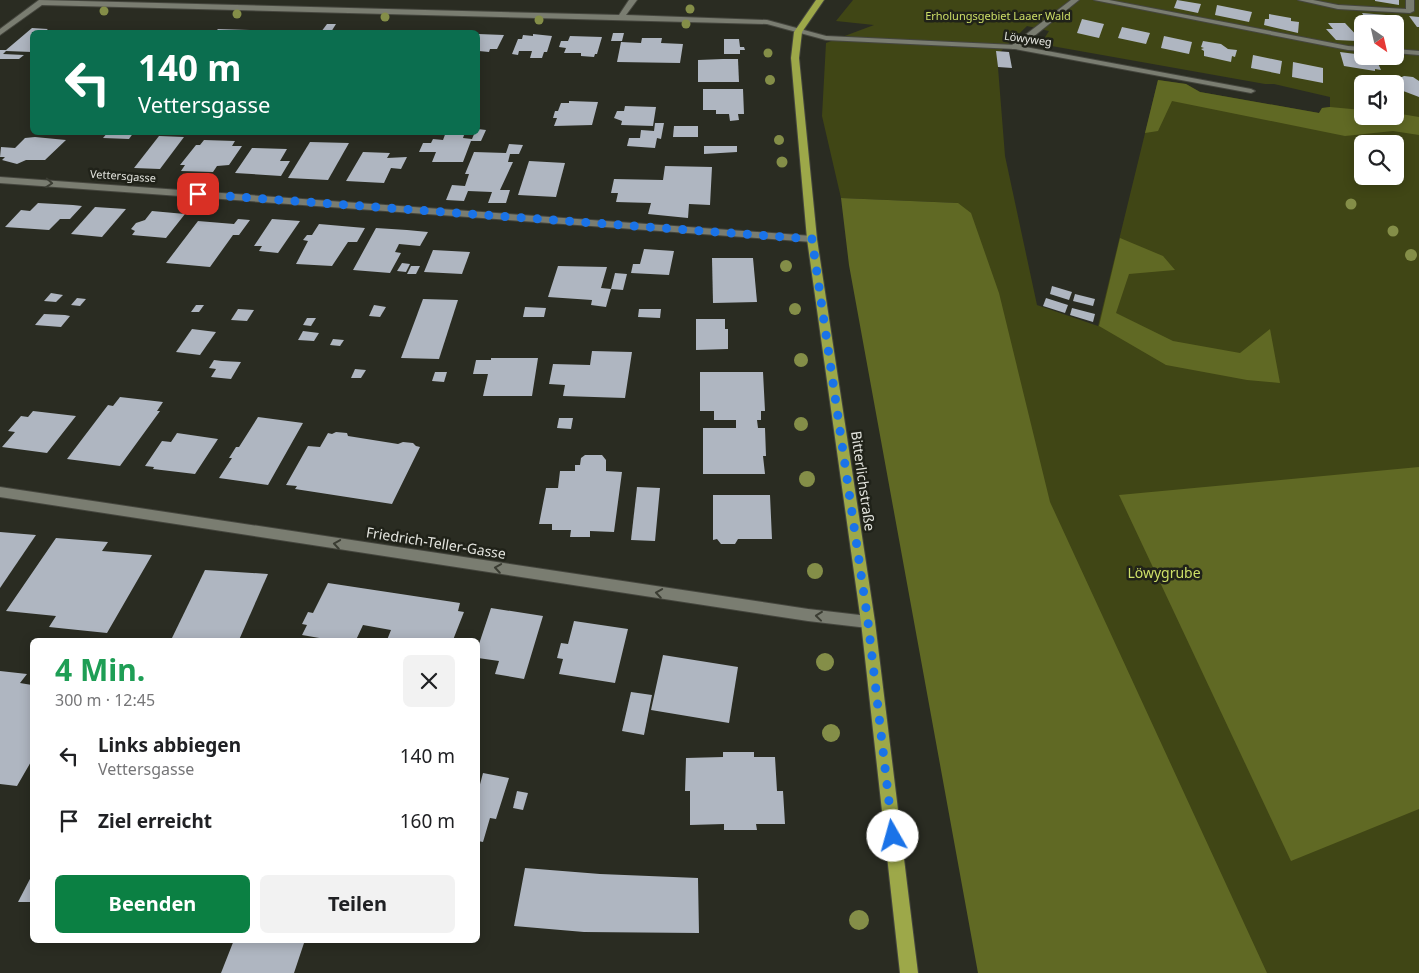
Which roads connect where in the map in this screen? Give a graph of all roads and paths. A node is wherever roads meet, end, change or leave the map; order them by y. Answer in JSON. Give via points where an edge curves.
{"nodes":[{"id":1,"x":632,"y":0,"type":"edge"},
{"id":2,"x":820,"y":0,"type":"edge"},
{"id":3,"x":1075,"y":0,"type":"edge"},
{"id":4,"x":1098,"y":0,"type":"edge"},
{"id":5,"x":1302,"y":0,"type":"edge"},
{"id":6,"x":1410,"y":0,"type":"edge"},
{"id":7,"x":42,"y":2,"type":"edge"},
{"id":8,"x":1410,"y":11,"type":"junction"},
{"id":9,"x":1419,"y":12,"type":"edge"},
{"id":10,"x":621,"y":17,"type":"junction"},
{"id":11,"x":798,"y":32,"type":"junction"},
{"id":12,"x":0,"y":33,"type":"edge"},
{"id":13,"x":1015,"y":47,"type":"junction"},
{"id":14,"x":1354,"y":48,"type":"edge"},
{"id":15,"x":1404,"y":52,"type":"edge"},
{"id":16,"x":1419,"y":53,"type":"edge"},
{"id":17,"x":1251,"y":91,"type":"dead end"},
{"id":18,"x":0,"y":180,"type":"edge"},
{"id":19,"x":812,"y":239,"type":"junction"},
{"id":20,"x":0,"y":492,"type":"edge"},
{"id":21,"x":868,"y":622,"type":"junction"},
{"id":22,"x":909,"y":973,"type":"edge"}],
"edges":[{"from":1,"to":10,"type":"street"},
{"from":2,"to":11,"type":"main road","name":"Bitterlichstraße"},
{"from":3,"to":13,"type":"street"},
{"from":4,"to":14,"type":"street"},
{"from":5,"to":8,"type":"street","via":[[1338,7]]},
{"from":6,"to":8,"type":"street"},
{"from":7,"to":10,"type":"street","name":"Löwyweg"},
{"from":7,"to":12,"type":"street"},
{"from":8,"to":9,"type":"street"},
{"from":10,"to":11,"type":"street","name":"Löwyweg","via":[[767,22]]},
{"from":11,"to":13,"type":"street","name":"Löwyweg","via":[[835,38]]},
{"from":11,"to":19,"type":"main road","name":"Bitterlichstraße","via":[[795,58]]},
{"from":13,"to":17,"type":"street","name":"Löwyweg"},
{"from":15,"to":16,"type":"street"},
{"from":18,"to":19,"type":"street","name":"Vettersgasse","one_way":true},
{"from":19,"to":21,"type":"main road","name":"Bitterlichstraße"},
{"from":21,"to":20,"type":"street","name":"Friedrich-Teller-Gasse","one_way":true},
{"from":21,"to":22,"type":"main road","name":"Bitterlichstraße"}]}
